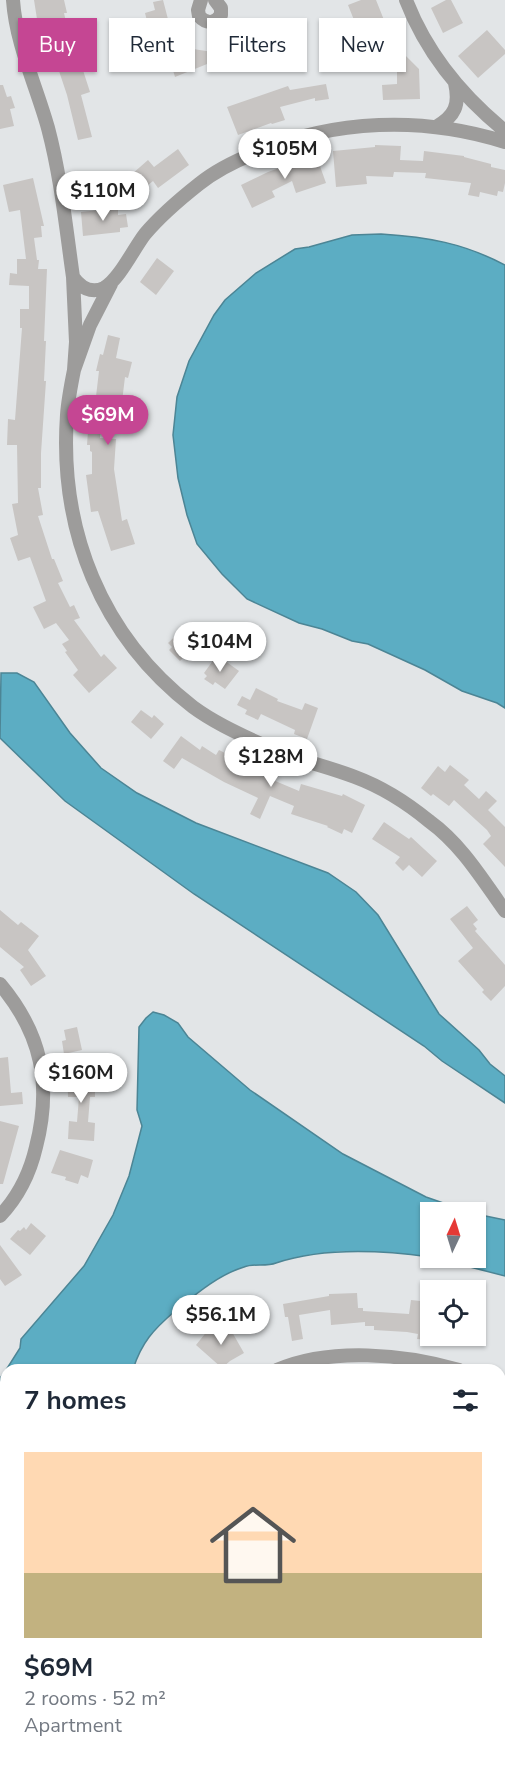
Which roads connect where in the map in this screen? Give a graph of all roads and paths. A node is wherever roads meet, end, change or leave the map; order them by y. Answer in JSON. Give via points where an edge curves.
{"nodes":[{"id":1,"x":13,"y":0,"type":"edge"},
{"id":2,"x":201,"y":0,"type":"edge"},
{"id":3,"x":215,"y":0,"type":"edge"},
{"id":4,"x":406,"y":0,"type":"edge"},
{"id":5,"x":455,"y":83,"type":"junction"},
{"id":6,"x":481,"y":111,"type":"junction"},
{"id":7,"x":436,"y":127,"type":"junction"},
{"id":8,"x":505,"y":131,"type":"edge"},
{"id":9,"x":470,"y":133,"type":"junction"},
{"id":10,"x":505,"y":142,"type":"edge"},
{"id":11,"x":73,"y":277,"type":"junction"},
{"id":12,"x":113,"y":280,"type":"junction"},
{"id":13,"x":74,"y":370,"type":"junction"},
{"id":14,"x":505,"y":911,"type":"edge"},
{"id":15,"x":0,"y":984,"type":"edge"},
{"id":16,"x":0,"y":1216,"type":"edge"},
{"id":17,"x":294,"y":1364,"type":"edge"},
{"id":18,"x":434,"y":1364,"type":"edge"}],
"edges":[{"from":1,"to":11,"type":"street","via":[[21,46],[41,103],[55,161]]},
{"from":2,"to":3,"type":"street","via":[[199,16],[209,22],[221,15]]},
{"from":4,"to":5,"type":"street","via":[[427,42]]},
{"from":5,"to":6,"type":"street"},
{"from":5,"to":7,"type":"street","via":[[456,107]]},
{"from":6,"to":8,"type":"street"},
{"from":6,"to":9,"type":"street","via":[[480,120]]},
{"from":7,"to":9,"type":"street"},
{"from":7,"to":12,"type":"street","via":[[389,125],[323,131],[237,160],[200,182],[171,207]]},
{"from":9,"to":10,"type":"street"},
{"from":11,"to":12,"type":"street","via":[[79,286],[90,290],[105,287]]},
{"from":11,"to":13,"type":"street"},
{"from":12,"to":13,"type":"street","via":[[90,325]]},
{"from":13,"to":14,"type":"street","via":[[66,451],[77,534],[103,600],[138,653],[195,708],[228,728],[271,748],[355,777],[422,816],[465,855]]},
{"from":15,"to":16,"type":"street","via":[[27,1023],[37,1049],[45,1091],[35,1154],[14,1200]]},
{"from":17,"to":18,"type":"street","via":[[386,1356]]}]}
